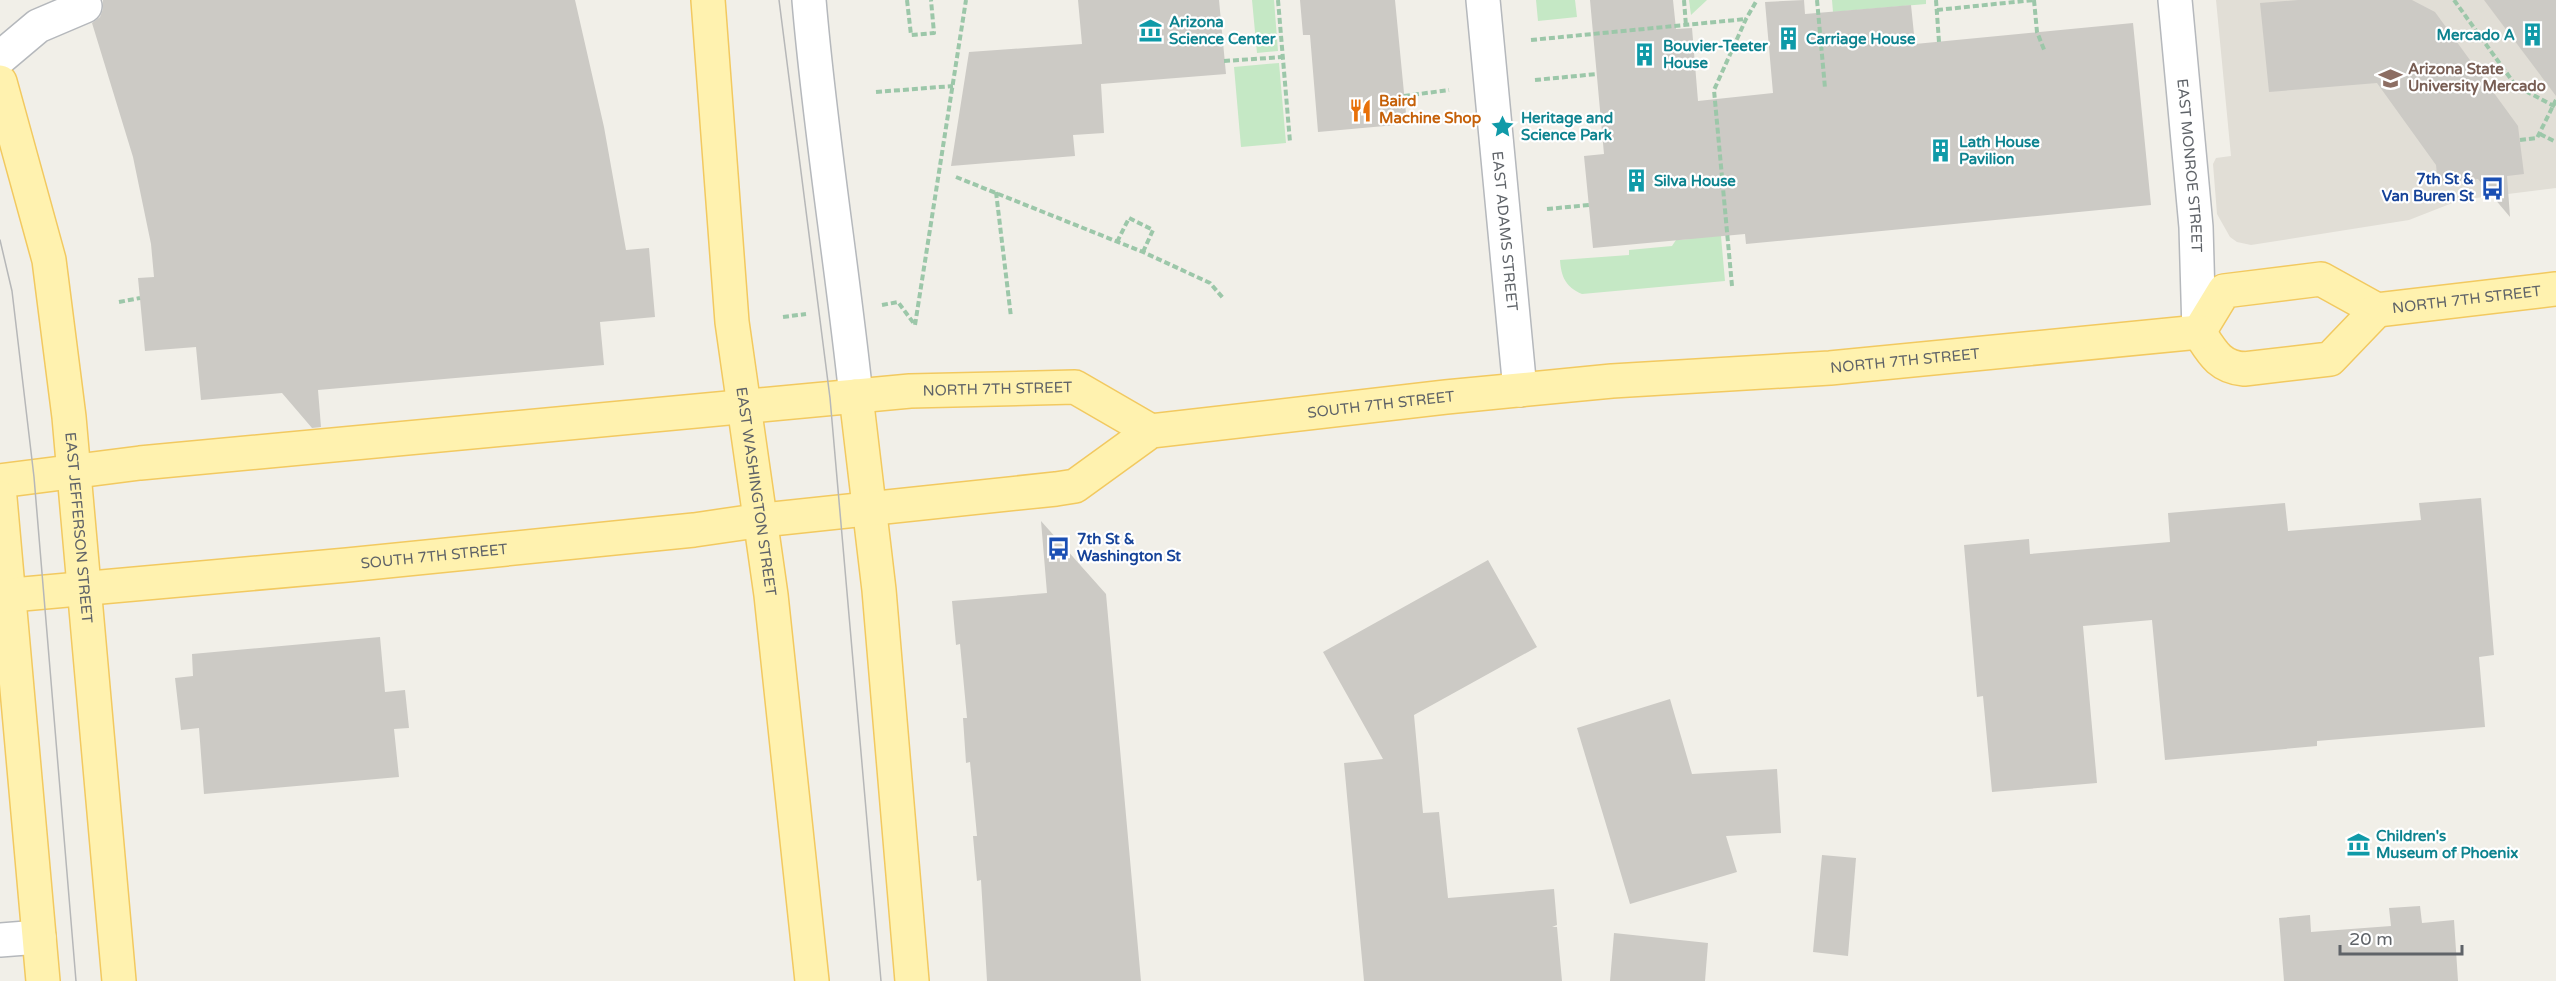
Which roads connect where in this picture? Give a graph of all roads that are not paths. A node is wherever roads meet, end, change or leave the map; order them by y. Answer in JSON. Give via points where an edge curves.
{"nodes":[{"id":1,"x":708,"y":0,"type":"edge"},
{"id":2,"x":809,"y":0,"type":"edge"},
{"id":3,"x":1483,"y":0,"type":"edge"},
{"id":4,"x":2175,"y":0,"type":"edge"},
{"id":5,"x":85,"y":6,"type":"dead end"},
{"id":6,"x":0,"y":58,"type":"edge"},
{"id":7,"x":0,"y":82,"type":"edge"},
{"id":8,"x":2556,"y":289,"type":"edge"},
{"id":9,"x":2377,"y":310,"type":"junction"},
{"id":10,"x":2199,"y":332,"type":"junction"},
{"id":11,"x":1612,"y":381,"type":"joint"},
{"id":12,"x":1520,"y":390,"type":"junction"},
{"id":13,"x":856,"y":396,"type":"junction"},
{"id":14,"x":746,"y":405,"type":"junction"},
{"id":15,"x":1151,"y":431,"type":"junction"},
{"id":16,"x":74,"y":472,"type":"junction"},
{"id":17,"x":0,"y":481,"type":"edge"},
{"id":18,"x":0,"y":498,"type":"edge"},
{"id":19,"x":869,"y":508,"type":"junction"},
{"id":20,"x":762,"y":520,"type":"junction"},
{"id":21,"x":84,"y":589,"type":"junction"},
{"id":22,"x":5,"y":596,"type":"edge"},
{"id":23,"x":39,"y":937,"type":"junction"},
{"id":24,"x":0,"y":940,"type":"edge"},
{"id":25,"x":43,"y":981,"type":"edge"},
{"id":26,"x":119,"y":981,"type":"edge"},
{"id":27,"x":812,"y":981,"type":"edge"},
{"id":28,"x":912,"y":981,"type":"edge"}],
"edges":[{"from":1,"to":14,"type":"main road","name":"EAST WASHINGTON STREET","via":[[732,322]]},
{"from":2,"to":13,"type":"street"},
{"from":3,"to":12,"type":"street","name":"EAST ADAMS STREET"},
{"from":4,"to":10,"type":"street","name":"EAST MONROE STREET","via":[[2196,226]]},
{"from":5,"to":6,"type":"street","via":[[38,26]]},
{"from":7,"to":16,"type":"main road","name":"EAST JEFFERSON STREET","via":[[49,260]]},
{"from":8,"to":9,"type":"main road","name":"NORTH 7TH STREET"},
{"from":9,"to":10,"type":"main road","name":"NORTH 7TH STREET","via":[[2321,279],[2224,291]]},
{"from":9,"to":10,"type":"main road","name":"NORTH 7TH STREET","via":[[2330,359],[2230,368],[2214,355]]},
{"from":10,"to":11,"type":"main road","name":"NORTH 7TH STREET","via":[[1830,368]]},
{"from":11,"to":12,"type":"main road","name":"SOUTH 7TH STREET"},
{"from":12,"to":15,"type":"main road","name":"SOUTH 7TH STREET"},
{"from":13,"to":14,"type":"main road"},
{"from":13,"to":15,"type":"main road","name":"NORTH 7TH STREET","via":[[1075,387]]},
{"from":13,"to":19,"type":"main road"},
{"from":14,"to":16,"type":"main road"},
{"from":14,"to":20,"type":"main road","name":"EAST WASHINGTON STREET"},
{"from":15,"to":19,"type":"main road","via":[[1075,486]]},
{"from":16,"to":17,"type":"main road"},
{"from":16,"to":21,"type":"main road","name":"EAST JEFFERSON STREET"},
{"from":18,"to":22,"type":"main road"},
{"from":19,"to":20,"type":"main road","name":"SOUTH 7TH STREET"},
{"from":19,"to":28,"type":"main road"},
{"from":20,"to":21,"type":"main road","name":"SOUTH 7TH STREET","via":[[694,530]]},
{"from":20,"to":27,"type":"main road","name":"EAST WASHINGTON STREET"},
{"from":21,"to":22,"type":"main road","name":"SOUTH 7TH STREET"},
{"from":21,"to":26,"type":"main road","name":"EAST JEFFERSON STREET"},
{"from":22,"to":23,"type":"main road"},
{"from":23,"to":24,"type":"street"},
{"from":23,"to":25,"type":"main road"}]}
